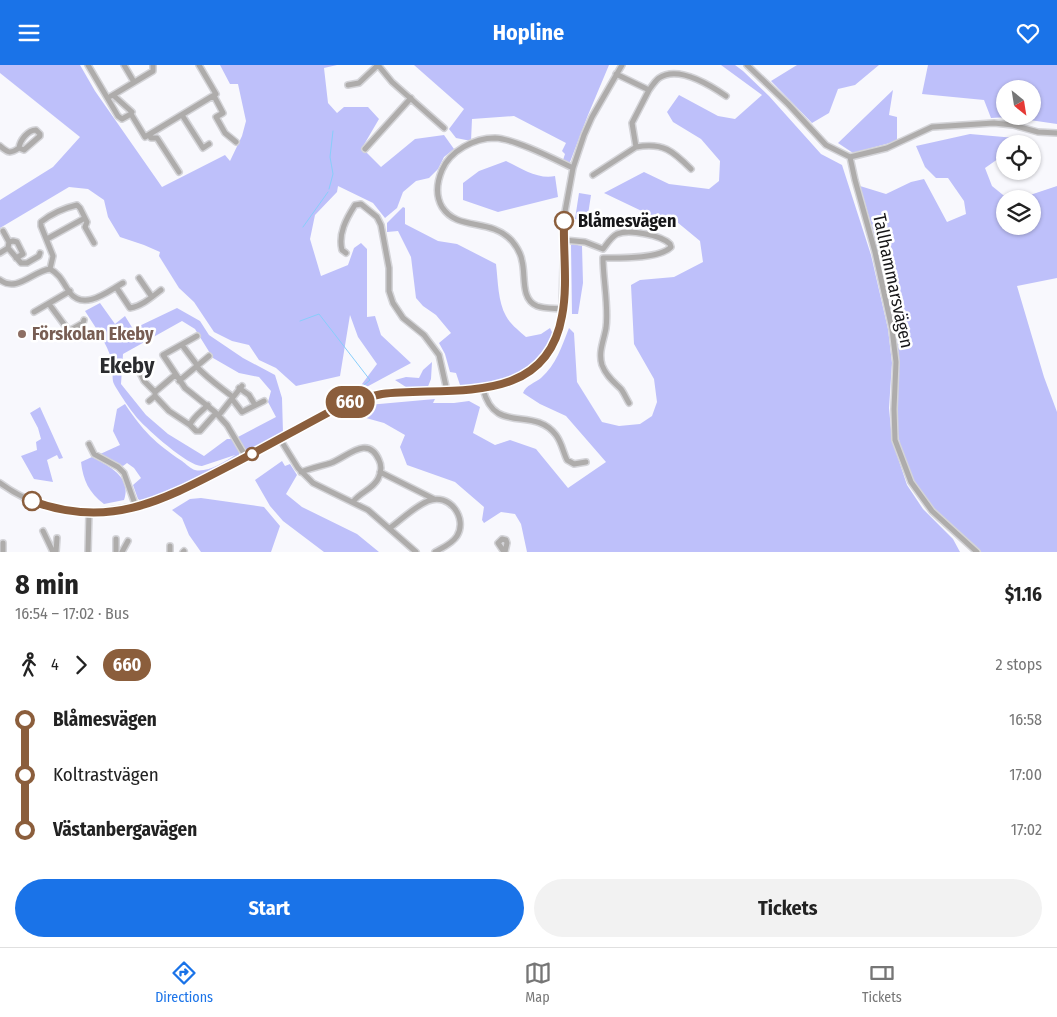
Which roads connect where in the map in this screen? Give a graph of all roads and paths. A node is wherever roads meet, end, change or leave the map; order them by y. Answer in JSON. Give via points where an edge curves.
{"nodes":[{"id":1,"x":88,"y":65,"type":"edge"},
{"id":2,"x":124,"y":65,"type":"edge"},
{"id":3,"x":153,"y":65,"type":"edge"},
{"id":4,"x":199,"y":65,"type":"edge"},
{"id":5,"x":378,"y":65,"type":"edge"},
{"id":6,"x":622,"y":65,"type":"edge"},
{"id":7,"x":748,"y":65,"type":"edge"},
{"id":8,"x":616,"y":74,"type":"junction"},
{"id":9,"x":134,"y":82,"type":"junction"},
{"id":10,"x":348,"y":85,"type":"dead end"},
{"id":11,"x":649,"y":90,"type":"junction"},
{"id":12,"x":110,"y":96,"type":"junction"},
{"id":13,"x":214,"y":96,"type":"junction"},
{"id":14,"x":726,"y":96,"type":"dead end"},
{"id":15,"x":411,"y":98,"type":"junction"},
{"id":16,"x":131,"y":113,"type":"junction"},
{"id":17,"x":182,"y":115,"type":"junction"},
{"id":18,"x":444,"y":128,"type":"dead end"},
{"id":19,"x":1057,"y":133,"type":"edge"},
{"id":20,"x":149,"y":135,"type":"junction"},
{"id":21,"x":236,"y":142,"type":"dead end"},
{"id":22,"x":209,"y":144,"type":"dead end"},
{"id":23,"x":636,"y":147,"type":"junction"},
{"id":24,"x":19,"y":148,"type":"dead end"},
{"id":25,"x":366,"y":149,"type":"dead end"},
{"id":26,"x":1,"y":150,"type":"edge"},
{"id":27,"x":850,"y":157,"type":"junction"},
{"id":28,"x":573,"y":168,"type":"junction"},
{"id":29,"x":691,"y":169,"type":"dead end"},
{"id":30,"x":596,"y":172,"type":"dead end"},
{"id":31,"x":179,"y":173,"type":"dead end"},
{"id":32,"x":85,"y":217,"type":"junction"},
{"id":33,"x":2,"y":231,"type":"dead end"},
{"id":34,"x":46,"y":237,"type":"junction"},
{"id":35,"x":564,"y":240,"type":"junction"},
{"id":36,"x":9,"y":242,"type":"junction"},
{"id":37,"x":94,"y":243,"type":"dead end"},
{"id":38,"x":8,"y":248,"type":"junction"},
{"id":39,"x":603,"y":249,"type":"junction"},
{"id":40,"x":0,"y":253,"type":"edge"},
{"id":41,"x":40,"y":253,"type":"dead end"},
{"id":42,"x":346,"y":253,"type":"dead end"},
{"id":43,"x":16,"y":258,"type":"junction"},
{"id":44,"x":603,"y":258,"type":"junction"},
{"id":45,"x":50,"y":269,"type":"junction"},
{"id":46,"x":139,"y":277,"type":"dead end"},
{"id":47,"x":0,"y":280,"type":"edge"},
{"id":48,"x":122,"y":283,"type":"dead end"},
{"id":49,"x":116,"y":287,"type":"junction"},
{"id":50,"x":161,"y":290,"type":"dead end"},
{"id":51,"x":70,"y":291,"type":"junction"},
{"id":52,"x":152,"y":297,"type":"junction"},
{"id":53,"x":49,"y":304,"type":"junction"},
{"id":54,"x":563,"y":309,"type":"junction"},
{"id":55,"x":34,"y":312,"type":"dead end"},
{"id":56,"x":84,"y":320,"type":"dead end"},
{"id":57,"x":197,"y":336,"type":"dead end"},
{"id":58,"x":182,"y":345,"type":"junction"},
{"id":59,"x":209,"y":356,"type":"dead end"},
{"id":60,"x":196,"y":366,"type":"junction"},
{"id":61,"x":137,"y":367,"type":"dead end"},
{"id":62,"x":175,"y":375,"type":"junction"},
{"id":63,"x":179,"y":381,"type":"junction"},
{"id":64,"x":484,"y":389,"type":"junction"},
{"id":65,"x":447,"y":391,"type":"junction"},
{"id":66,"x":155,"y":394,"type":"junction"},
{"id":67,"x":232,"y":398,"type":"junction"},
{"id":68,"x":149,"y":401,"type":"dead end"},
{"id":69,"x":264,"y":401,"type":"dead end"},
{"id":70,"x":629,"y":403,"type":"dead end"},
{"id":71,"x":208,"y":405,"type":"junction"},
{"id":72,"x":255,"y":405,"type":"junction"},
{"id":73,"x":218,"y":414,"type":"junction"},
{"id":74,"x":190,"y":425,"type":"junction"},
{"id":75,"x":280,"y":439,"type":"junction"},
{"id":76,"x":89,"y":444,"type":"dead end"},
{"id":77,"x":246,"y":457,"type":"junction"},
{"id":78,"x":586,"y":462,"type":"dead end"},
{"id":79,"x":302,"y":472,"type":"junction"},
{"id":80,"x":380,"y":472,"type":"junction"},
{"id":81,"x":0,"y":483,"type":"edge"},
{"id":82,"x":434,"y":499,"type":"junction"},
{"id":83,"x":353,"y":501,"type":"junction"},
{"id":84,"x":136,"y":507,"type":"junction"},
{"id":85,"x":89,"y":513,"type":"junction"},
{"id":86,"x":390,"y":529,"type":"junction"},
{"id":87,"x":43,"y":531,"type":"dead end"},
{"id":88,"x":57,"y":538,"type":"dead end"},
{"id":89,"x":116,"y":539,"type":"dead end"},
{"id":90,"x":963,"y":539,"type":"junction"},
{"id":91,"x":128,"y":541,"type":"dead end"},
{"id":92,"x":3,"y":543,"type":"dead end"},
{"id":93,"x":170,"y":545,"type":"dead end"},
{"id":94,"x":3,"y":552,"type":"edge"},
{"id":95,"x":55,"y":552,"type":"edge"},
{"id":96,"x":88,"y":552,"type":"edge"},
{"id":97,"x":116,"y":552,"type":"edge"},
{"id":98,"x":122,"y":552,"type":"edge"},
{"id":99,"x":170,"y":552,"type":"edge"},
{"id":100,"x":416,"y":552,"type":"edge"},
{"id":101,"x":435,"y":552,"type":"edge"},
{"id":102,"x":969,"y":552,"type":"edge"},
{"id":103,"x":977,"y":552,"type":"edge"}],
"edges":[{"from":1,"to":12,"type":"street"},
{"from":2,"to":9,"type":"street"},
{"from":3,"to":9,"type":"street","via":[[153,71]]},
{"from":4,"to":13,"type":"street"},
{"from":5,"to":10,"type":"street","via":[[359,83]]},
{"from":5,"to":15,"type":"street"},
{"from":6,"to":8,"type":"street"},
{"from":7,"to":27,"type":"street","via":[[826,145]]},
{"from":8,"to":11,"type":"street"},
{"from":8,"to":28,"type":"street","via":[[592,117]]},
{"from":9,"to":12,"type":"street"},
{"from":11,"to":14,"type":"street","via":[[661,76],[672,73],[705,82]]},
{"from":11,"to":23,"type":"street","via":[[632,123]]},
{"from":12,"to":16,"type":"street"},
{"from":12,"to":16,"type":"street","via":[[118,116],[122,119]]},
{"from":13,"to":17,"type":"street"},
{"from":13,"to":21,"type":"street","via":[[223,113],[216,117],[225,133]]},
{"from":15,"to":18,"type":"street"},
{"from":15,"to":25,"type":"street"},
{"from":16,"to":20,"type":"street","via":[[145,137]]},
{"from":17,"to":20,"type":"street"},
{"from":17,"to":22,"type":"street","via":[[203,148]]},
{"from":19,"to":27,"type":"street","via":[[994,123],[932,127],[887,148]]},
{"from":20,"to":31,"type":"street","via":[[151,139],[157,138]]},
{"from":23,"to":29,"type":"street","via":[[654,145],[666,148]]},
{"from":23,"to":30,"type":"street"},
{"from":24,"to":26,"type":"street","via":[[12,153]]},
{"from":27,"to":90,"type":"street","name":"Tallhammarsvägen","via":[[892,329],[896,362],[895,440],[911,482],[932,511]]},
{"from":28,"to":35,"type":"street","via":[[564,217]]},
{"from":28,"to":54,"type":"street","via":[[509,141],[485,139],[473,142],[454,154],[444,167],[437,186],[440,202],[449,215],[495,229],[512,242],[520,253],[526,293],[532,303],[539,307]]},
{"from":32,"to":34,"type":"street"},
{"from":32,"to":34,"type":"street","via":[[77,205],[62,209],[41,222]]},
{"from":32,"to":37,"type":"street","via":[[85,227]]},
{"from":33,"to":36,"type":"street"},
{"from":34,"to":45,"type":"street","via":[[52,256]]},
{"from":35,"to":39,"type":"street","via":[[585,242]]},
{"from":35,"to":54,"type":"street"},
{"from":36,"to":38,"type":"street"},
{"from":36,"to":43,"type":"street","via":[[17,242],[23,254]]},
{"from":38,"to":40,"type":"street"},
{"from":38,"to":43,"type":"street"},
{"from":39,"to":44,"type":"street"},
{"from":39,"to":44,"type":"street","via":[[612,238],[624,232],[657,237],[668,241],[671,247],[658,255]]},
{"from":41,"to":43,"type":"street","via":[[39,257],[25,264]]},
{"from":42,"to":65,"type":"street","via":[[340,240],[344,225],[355,205],[361,204],[381,225],[393,303],[439,355]]},
{"from":44,"to":70,"type":"street","via":[[607,317],[601,347],[602,365]]},
{"from":45,"to":47,"type":"street","via":[[18,284],[6,284]]},
{"from":45,"to":51,"type":"street","via":[[59,275]]},
{"from":46,"to":52,"type":"street"},
{"from":48,"to":49,"type":"street"},
{"from":49,"to":51,"type":"street","via":[[91,300],[76,298]]},
{"from":49,"to":52,"type":"street","via":[[130,309]]},
{"from":50,"to":52,"type":"street"},
{"from":51,"to":53,"type":"street"},
{"from":53,"to":55,"type":"street"},
{"from":53,"to":56,"type":"street","via":[[69,331]]},
{"from":54,"to":64,"type":"street","via":[[552,345],[537,365],[509,383]]},
{"from":57,"to":58,"type":"street"},
{"from":58,"to":60,"type":"street"},
{"from":58,"to":62,"type":"street","via":[[162,355]]},
{"from":59,"to":60,"type":"street"},
{"from":60,"to":63,"type":"street"},
{"from":60,"to":67,"type":"street"},
{"from":61,"to":66,"type":"street"},
{"from":62,"to":63,"type":"street"},
{"from":62,"to":66,"type":"street"},
{"from":63,"to":71,"type":"street","via":[[193,396]]},
{"from":64,"to":65,"type":"street"},
{"from":64,"to":78,"type":"street","via":[[488,404],[496,413],[544,425],[556,435],[570,463]]},
{"from":65,"to":75,"type":"street","via":[[386,394],[356,400]]},
{"from":66,"to":68,"type":"street"},
{"from":66,"to":74,"type":"street","via":[[169,411]]},
{"from":67,"to":72,"type":"street","via":[[242,412]]},
{"from":67,"to":72,"type":"street","via":[[241,387]]},
{"from":67,"to":73,"type":"street"},
{"from":69,"to":72,"type":"street"},
{"from":71,"to":73,"type":"street"},
{"from":71,"to":74,"type":"street"},
{"from":73,"to":74,"type":"street","via":[[200,431]]},
{"from":73,"to":77,"type":"street"},
{"from":75,"to":77,"type":"street"},
{"from":75,"to":79,"type":"street"},
{"from":76,"to":84,"type":"street","via":[[94,454],[124,473]]},
{"from":77,"to":84,"type":"street","via":[[172,495]]},
{"from":79,"to":80,"type":"street","via":[[364,448],[376,455],[380,461]]},
{"from":79,"to":83,"type":"street","via":[[313,483]]},
{"from":80,"to":82,"type":"street"},
{"from":80,"to":83,"type":"street","via":[[372,487]]},
{"from":81,"to":85,"type":"street","via":[[45,506]]},
{"from":82,"to":86,"type":"street","via":[[408,513]]},
{"from":82,"to":101,"type":"street","via":[[449,504],[461,520],[456,537]]},
{"from":83,"to":86,"type":"street"},
{"from":84,"to":85,"type":"street"},
{"from":85,"to":96,"type":"street"},
{"from":86,"to":100,"type":"street"},
{"from":87,"to":95,"type":"street"},
{"from":88,"to":95,"type":"street"},
{"from":89,"to":97,"type":"street"},
{"from":90,"to":102,"type":"street"},
{"from":90,"to":103,"type":"street","name":"Tallhammarsvägen"},
{"from":91,"to":98,"type":"street"},
{"from":92,"to":94,"type":"street"},
{"from":93,"to":99,"type":"street"}]}
